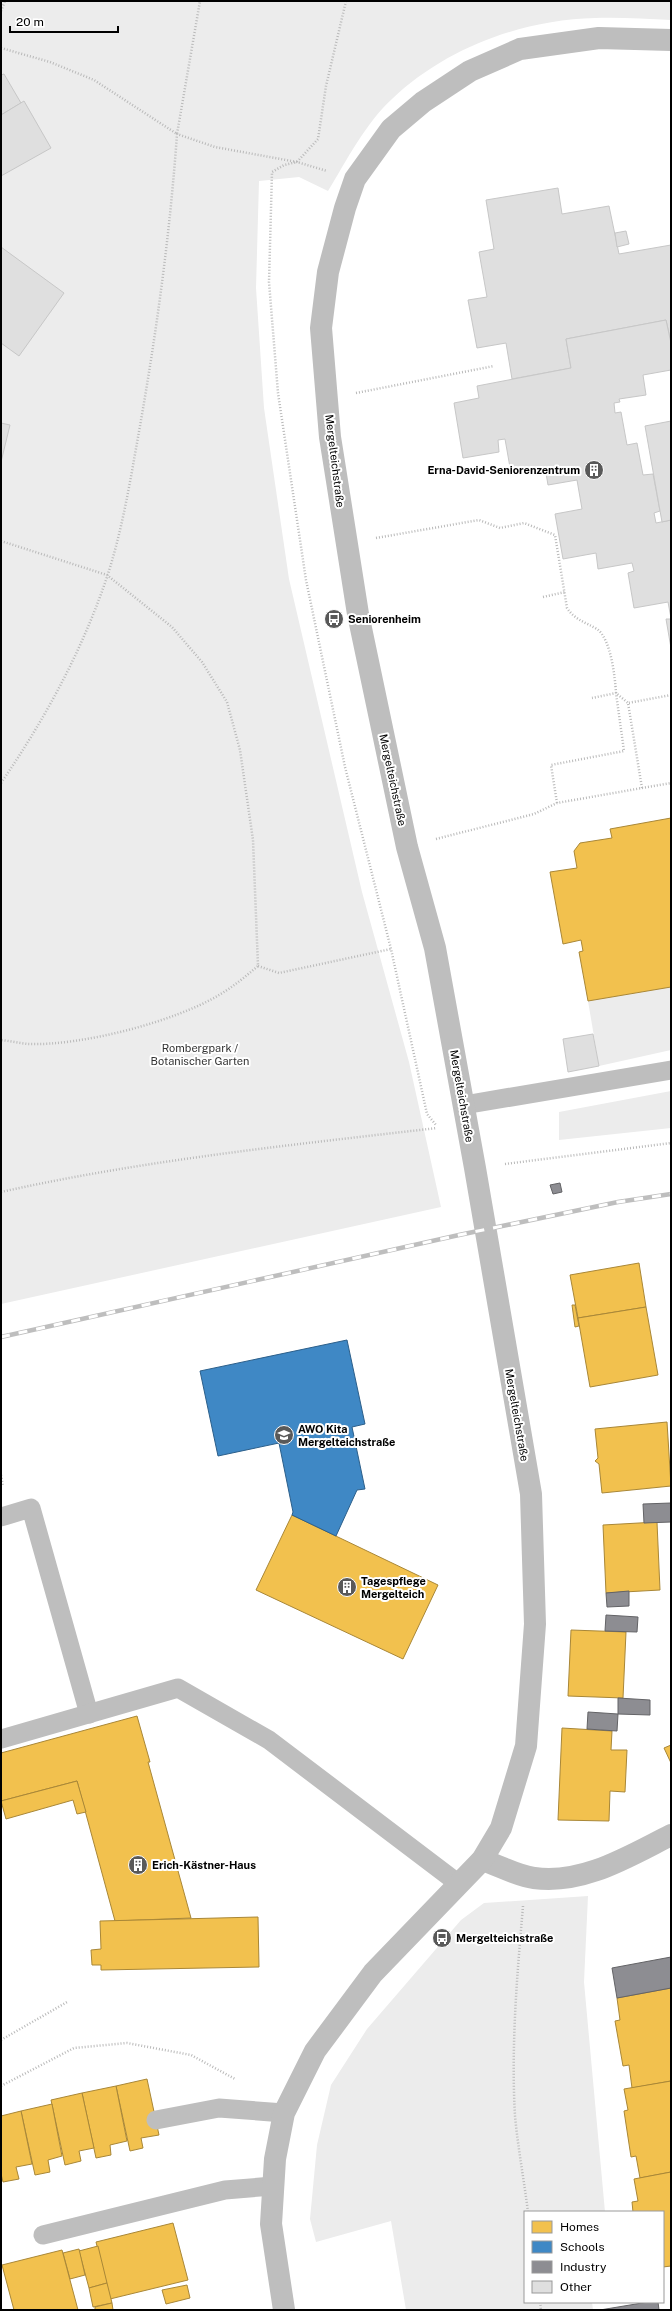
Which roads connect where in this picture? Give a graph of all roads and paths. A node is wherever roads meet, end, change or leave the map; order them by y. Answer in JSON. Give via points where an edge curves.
{"nodes":[{"id":1,"x":5,"y":1,"type":"edge"},
{"id":2,"x":200,"y":1,"type":"edge"},
{"id":3,"x":346,"y":1,"type":"edge"},
{"id":4,"x":1,"y":11,"type":"edge"},
{"id":5,"x":671,"y":40,"type":"edge"},
{"id":6,"x":1,"y":48,"type":"edge"},
{"id":7,"x":177,"y":134,"type":"junction"},
{"id":8,"x":297,"y":162,"type":"junction"},
{"id":9,"x":494,"y":366,"type":"dead end"},
{"id":10,"x":350,"y":394,"type":"dead end"},
{"id":11,"x":370,"y":540,"type":"dead end"},
{"id":12,"x":1,"y":541,"type":"edge"},
{"id":13,"x":108,"y":575,"type":"junction"},
{"id":14,"x":565,"y":592,"type":"junction"},
{"id":15,"x":543,"y":597,"type":"dead end"},
{"id":16,"x":616,"y":693,"type":"junction"},
{"id":17,"x":671,"y":695,"type":"edge"},
{"id":18,"x":592,"y":698,"type":"dead end"},
{"id":19,"x":628,"y":703,"type":"junction"},
{"id":20,"x":1,"y":783,"type":"edge"},
{"id":21,"x":671,"y":783,"type":"edge"},
{"id":22,"x":642,"y":788,"type":"junction"},
{"id":23,"x":557,"y":803,"type":"junction"},
{"id":24,"x":430,"y":841,"type":"dead end"},
{"id":25,"x":391,"y":949,"type":"junction"},
{"id":26,"x":258,"y":966,"type":"junction"},
{"id":27,"x":1,"y":1040,"type":"edge"},
{"id":28,"x":671,"y":1070,"type":"edge"},
{"id":29,"x":464,"y":1105,"type":"junction"},
{"id":30,"x":671,"y":1142,"type":"edge"},
{"id":31,"x":475,"y":1168,"type":"junction"},
{"id":32,"x":1,"y":1192,"type":"edge"},
{"id":33,"x":1,"y":1475,"type":"edge"},
{"id":34,"x":1,"y":1486,"type":"edge"},
{"id":35,"x":1,"y":1517,"type":"edge"},
{"id":36,"x":89,"y":1714,"type":"junction"},
{"id":37,"x":1,"y":1739,"type":"edge"},
{"id":38,"x":671,"y":1835,"type":"edge"},
{"id":39,"x":482,"y":1860,"type":"junction"},
{"id":40,"x":459,"y":1884,"type":"junction"},
{"id":41,"x":524,"y":1898,"type":"dead end"},
{"id":42,"x":67,"y":2002,"type":"dead end"},
{"id":43,"x":1,"y":2040,"type":"edge"},
{"id":44,"x":240,"y":2082,"type":"dead end"},
{"id":45,"x":1,"y":2086,"type":"edge"},
{"id":46,"x":284,"y":2113,"type":"junction"},
{"id":47,"x":156,"y":2120,"type":"dead end"},
{"id":48,"x":273,"y":2186,"type":"junction"},
{"id":49,"x":528,"y":2211,"type":"edge"},
{"id":50,"x":43,"y":2235,"type":"dead end"},
{"id":51,"x":284,"y":2310,"type":"edge"}],
"edges":[{"from":1,"to":4,"type":"path"},
{"from":2,"to":7,"type":"path"},
{"from":3,"to":8,"type":"path","via":[[326,86],[318,138]]},
{"from":5,"to":29,"type":"street","name":"Mergelteichstraße","via":[[599,38],[520,49],[470,71],[423,102],[391,129],[355,179],[328,272],[321,328],[330,437],[356,606],[407,847],[435,948]]},
{"from":6,"to":7,"type":"path","via":[[50,62],[94,80]]},
{"from":7,"to":8,"type":"path","via":[[215,147]]},
{"from":7,"to":13,"type":"path","via":[[168,248],[155,340],[126,503]]},
{"from":8,"to":25,"type":"path","via":[[284,165],[272,172],[270,185],[269,282],[278,393],[317,643]]},
{"from":9,"to":10,"type":"path"},
{"from":11,"to":14,"type":"path","via":[[480,520],[500,528],[524,523],[555,535]]},
{"from":12,"to":13,"type":"path"},
{"from":13,"to":20,"type":"path","via":[[84,637],[52,703]]},
{"from":13,"to":26,"type":"path","via":[[172,627],[202,662],[226,702],[240,750],[253,840]]},
{"from":14,"to":15,"type":"path"},
{"from":14,"to":16,"type":"path","via":[[567,608],[573,617],[603,635],[614,674]]},
{"from":16,"to":18,"type":"path"},
{"from":16,"to":19,"type":"path"},
{"from":16,"to":23,"type":"path","via":[[624,751],[552,765]]},
{"from":17,"to":19,"type":"path"},
{"from":19,"to":22,"type":"path"},
{"from":21,"to":22,"type":"path"},
{"from":22,"to":23,"type":"path"},
{"from":23,"to":24,"type":"path","via":[[534,814]]},
{"from":25,"to":26,"type":"path","via":[[279,973]]},
{"from":25,"to":32,"type":"path","via":[[427,1114],[438,1128],[254,1150],[48,1182]]},
{"from":26,"to":27,"type":"path","via":[[220,995],[184,1012],[126,1030],[75,1040],[29,1044]]},
{"from":28,"to":29,"type":"lane"},
{"from":29,"to":31,"type":"street","name":"Mergelteichstraße"},
{"from":30,"to":31,"type":"path"},
{"from":31,"to":39,"type":"street","name":"Mergelteichstraße","via":[[531,1494],[535,1624],[526,1746],[502,1828]]},
{"from":33,"to":34,"type":"path"},
{"from":35,"to":36,"type":"lane","via":[[31,1508]]},
{"from":36,"to":37,"type":"lane"},
{"from":36,"to":40,"type":"lane","via":[[178,1688],[269,1740]]},
{"from":38,"to":39,"type":"street","via":[[607,1867],[569,1878],[533,1878]]},
{"from":39,"to":40,"type":"street","name":"Mergelteichstraße"},
{"from":40,"to":46,"type":"street","name":"Mergelteichstraße","via":[[373,1974],[315,2051]]},
{"from":41,"to":49,"type":"path","via":[[514,2049],[516,2116]]},
{"from":42,"to":43,"type":"path"},
{"from":44,"to":45,"type":"path","via":[[192,2055],[127,2043],[74,2048]]},
{"from":46,"to":47,"type":"lane","via":[[220,2108]]},
{"from":46,"to":48,"type":"street","name":"Mergelteichstraße","via":[[275,2159]]},
{"from":48,"to":50,"type":"lane","via":[[225,2190]]},
{"from":48,"to":51,"type":"street","name":"Mergelteichstraße","via":[[271,2224]]}]}
